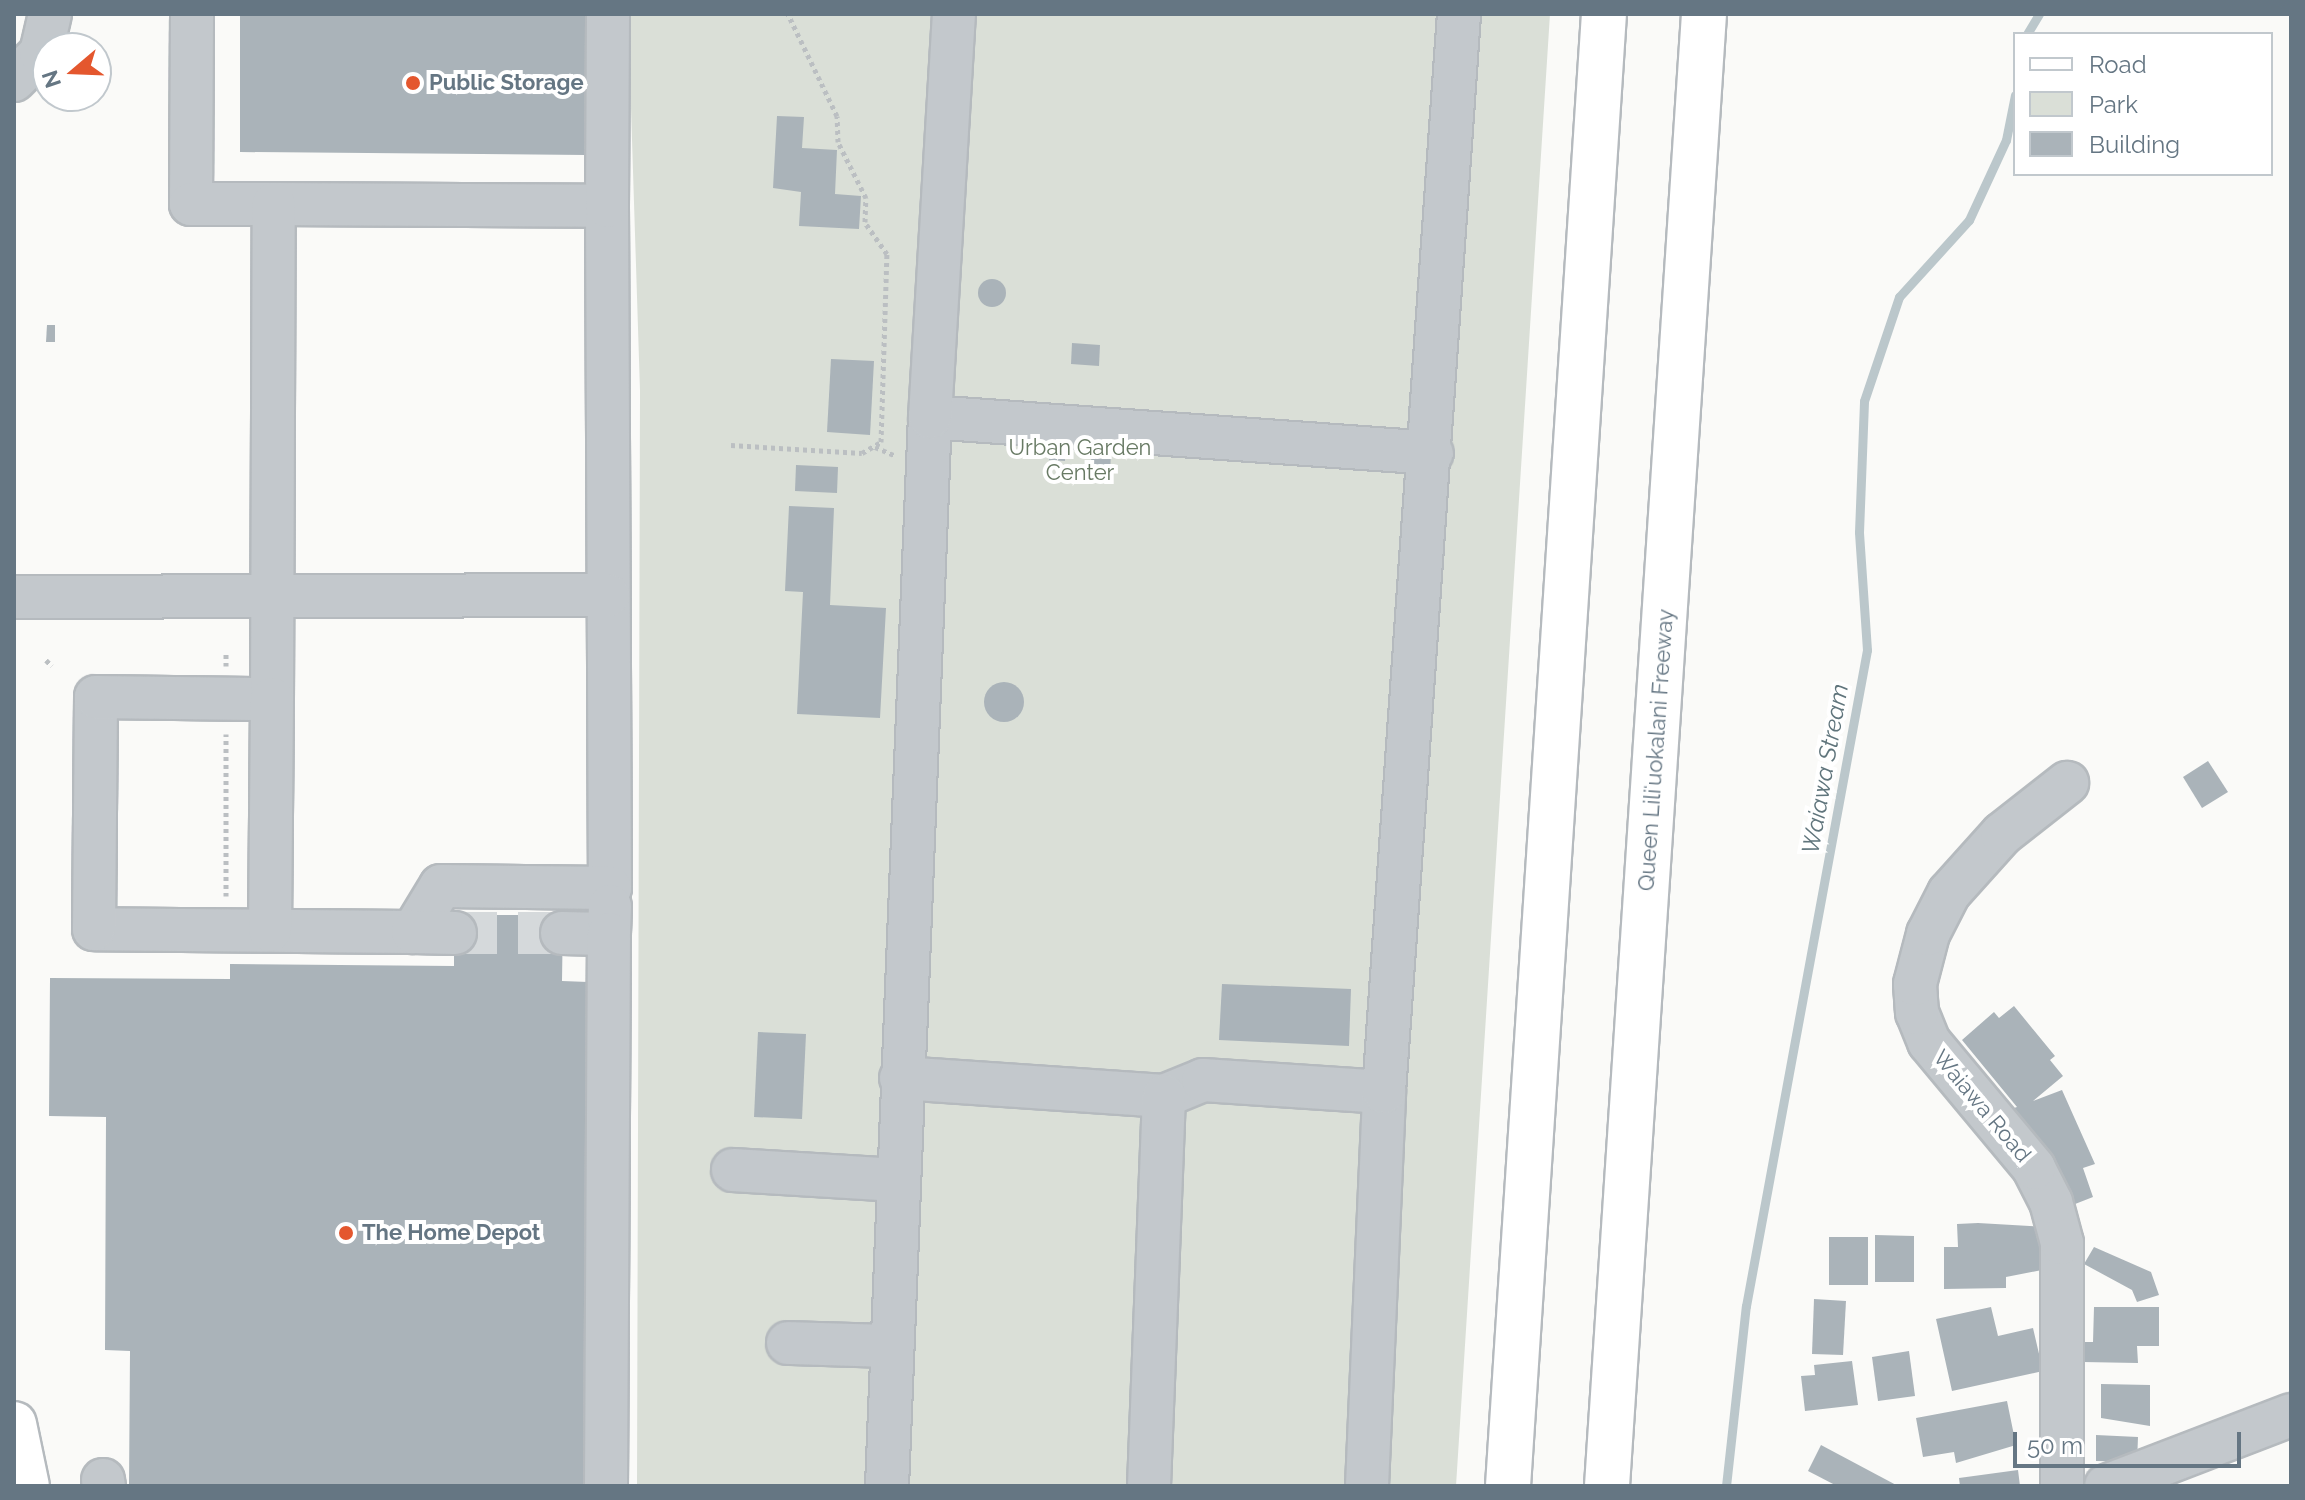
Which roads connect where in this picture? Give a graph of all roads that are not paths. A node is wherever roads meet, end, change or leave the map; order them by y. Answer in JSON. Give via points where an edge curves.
{"nodes":[{"id":1,"x":50,"y":14,"type":"edge"},
{"id":2,"x":192,"y":14,"type":"edge"},
{"id":3,"x":954,"y":14,"type":"edge"},
{"id":4,"x":1459,"y":14,"type":"edge"},
{"id":5,"x":1604,"y":14,"type":"edge"},
{"id":6,"x":1704,"y":14,"type":"edge"},
{"id":7,"x":608,"y":16,"type":"edge"},
{"id":8,"x":14,"y":80,"type":"edge"},
{"id":9,"x":274,"y":204,"type":"junction"},
{"id":10,"x":607,"y":206,"type":"junction"},
{"id":11,"x":930,"y":417,"type":"junction"},
{"id":12,"x":1432,"y":453,"type":"junction"},
{"id":13,"x":608,"y":595,"type":"junction"},
{"id":14,"x":273,"y":596,"type":"junction"},
{"id":15,"x":14,"y":597,"type":"edge"},
{"id":16,"x":272,"y":699,"type":"junction"},
{"id":17,"x":2067,"y":783,"type":"dead end"},
{"id":18,"x":610,"y":888,"type":"junction"},
{"id":19,"x":270,"y":930,"type":"junction"},
{"id":20,"x":413,"y":932,"type":"junction"},
{"id":21,"x":455,"y":933,"type":"tunnel mouth"},
{"id":22,"x":562,"y":933,"type":"tunnel mouth"},
{"id":23,"x":609,"y":934,"type":"junction"},
{"id":24,"x":901,"y":1078,"type":"junction"},
{"id":25,"x":1384,"y":1092,"type":"junction"},
{"id":26,"x":1164,"y":1096,"type":"junction"},
{"id":27,"x":733,"y":1170,"type":"dead end"},
{"id":28,"x":897,"y":1180,"type":"junction"},
{"id":29,"x":788,"y":1343,"type":"dead end"},
{"id":30,"x":892,"y":1346,"type":"junction"},
{"id":31,"x":2291,"y":1415,"type":"edge"},
{"id":32,"x":14,"y":1424,"type":"edge"},
{"id":33,"x":27,"y":1486,"type":"edge"},
{"id":34,"x":606,"y":1486,"type":"edge"},
{"id":35,"x":887,"y":1486,"type":"edge"},
{"id":36,"x":1149,"y":1486,"type":"edge"},
{"id":37,"x":1367,"y":1486,"type":"edge"},
{"id":38,"x":1508,"y":1486,"type":"edge"},
{"id":39,"x":1607,"y":1486,"type":"edge"},
{"id":40,"x":2062,"y":1486,"type":"edge"},
{"id":41,"x":2106,"y":1486,"type":"edge"}],
"edges":[{"from":1,"to":8,"type":"street","via":[[41,53]]},
{"from":2,"to":9,"type":"street","via":[[191,204]]},
{"from":3,"to":11,"type":"street"},
{"from":4,"to":12,"type":"street"},
{"from":5,"to":38,"type":"main road"},
{"from":6,"to":39,"type":"main road","name":"Queen Liliʻuokalani Freeway"},
{"from":7,"to":10,"type":"street"},
{"from":9,"to":10,"type":"street"},
{"from":9,"to":14,"type":"street"},
{"from":10,"to":13,"type":"street"},
{"from":11,"to":12,"type":"street"},
{"from":11,"to":24,"type":"street"},
{"from":12,"to":25,"type":"street"},
{"from":13,"to":14,"type":"street"},
{"from":13,"to":18,"type":"street"},
{"from":14,"to":15,"type":"street"},
{"from":14,"to":16,"type":"street"},
{"from":16,"to":19,"type":"street"},
{"from":16,"to":19,"type":"street","via":[[96,697],[94,929]]},
{"from":17,"to":40,"type":"street","name":"Waiawa Road","via":[[2002,834],[1949,893],[1928,934],[1915,984],[1917,1013],[1929,1042],[2034,1168],[2051,1202],[2062,1243]]},
{"from":18,"to":20,"type":"street","via":[[441,886]]},
{"from":18,"to":23,"type":"street"},
{"from":19,"to":20,"type":"street"},
{"from":20,"to":21,"type":"street"},
{"from":22,"to":23,"type":"street"},
{"from":23,"to":34,"type":"street"},
{"from":24,"to":26,"type":"street"},
{"from":24,"to":28,"type":"street"},
{"from":25,"to":26,"type":"street","via":[[1203,1080]]},
{"from":25,"to":37,"type":"street"},
{"from":26,"to":36,"type":"street"},
{"from":27,"to":28,"type":"street"},
{"from":28,"to":30,"type":"street"},
{"from":29,"to":30,"type":"street"},
{"from":30,"to":35,"type":"street"},
{"from":31,"to":41,"type":"street"},
{"from":32,"to":33,"type":"main road"}]}
